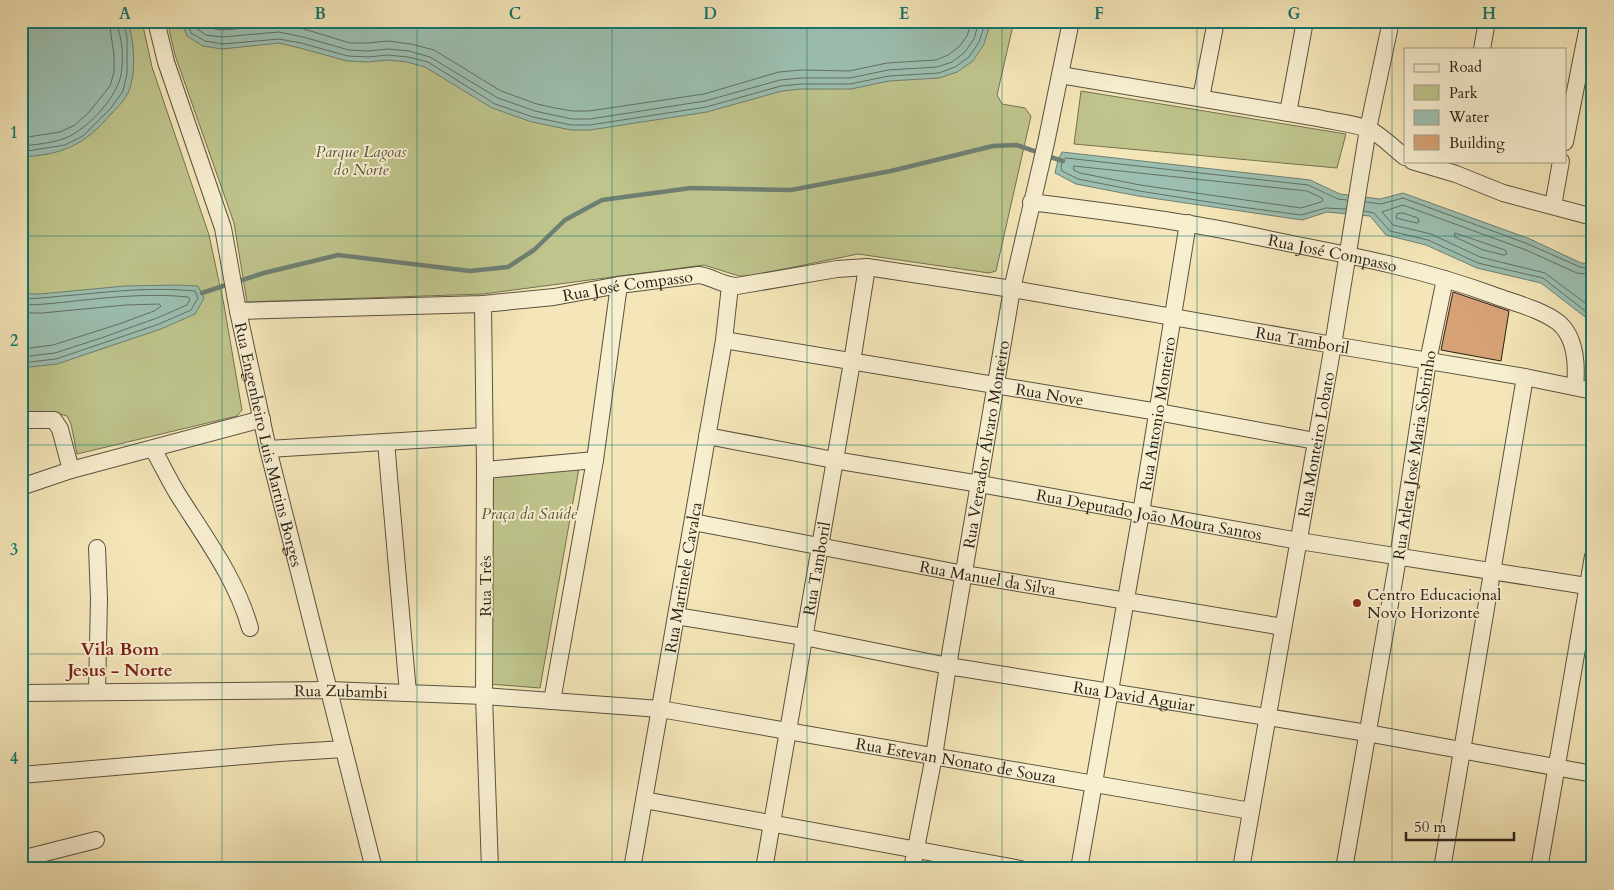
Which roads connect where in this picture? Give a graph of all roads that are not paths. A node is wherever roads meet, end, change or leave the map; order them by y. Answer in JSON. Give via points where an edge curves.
{"nodes":[{"id":1,"x":156,"y":21,"type":"edge"},
{"id":2,"x":1070,"y":21,"type":"edge"},
{"id":3,"x":1216,"y":21,"type":"edge"},
{"id":4,"x":1305,"y":21,"type":"edge"},
{"id":5,"x":1391,"y":21,"type":"edge"},
{"id":6,"x":1487,"y":21,"type":"edge"},
{"id":7,"x":1589,"y":21,"type":"edge"},
{"id":8,"x":1482,"y":48,"type":"edge"},
{"id":9,"x":1060,"y":75,"type":"junction"},
{"id":10,"x":1201,"y":98,"type":"junction"},
{"id":11,"x":1288,"y":113,"type":"junction"},
{"id":12,"x":1368,"y":129,"type":"junction"},
{"id":13,"x":1566,"y":137,"type":"edge"},
{"id":14,"x":1404,"y":156,"type":"edge"},
{"id":15,"x":1418,"y":162,"type":"edge"},
{"id":16,"x":1562,"y":162,"type":"edge"},
{"id":17,"x":1457,"y":168,"type":"edge"},
{"id":18,"x":1032,"y":202,"type":"junction"},
{"id":19,"x":1553,"y":206,"type":"junction"},
{"id":20,"x":1593,"y":217,"type":"edge"},
{"id":21,"x":1188,"y":224,"type":"junction"},
{"id":22,"x":1348,"y":254,"type":"junction"},
{"id":23,"x":867,"y":267,"type":"junction"},
{"id":24,"x":1445,"y":279,"type":"junction"},
{"id":25,"x":619,"y":285,"type":"junction"},
{"id":26,"x":730,"y":286,"type":"junction"},
{"id":27,"x":1012,"y":289,"type":"junction"},
{"id":28,"x":236,"y":304,"type":"junction"},
{"id":29,"x":483,"y":304,"type":"junction"},
{"id":30,"x":1173,"y":318,"type":"junction"},
{"id":31,"x":724,"y":340,"type":"junction"},
{"id":32,"x":1333,"y":346,"type":"junction"},
{"id":33,"x":852,"y":362,"type":"junction"},
{"id":34,"x":1428,"y":362,"type":"junction"},
{"id":35,"x":1525,"y":377,"type":"junction"},
{"id":36,"x":996,"y":386,"type":"junction"},
{"id":37,"x":1575,"y":387,"type":"junction"},
{"id":38,"x":1593,"y":391,"type":"edge"},
{"id":39,"x":1158,"y":412,"type":"junction"},
{"id":40,"x":262,"y":419,"type":"junction"},
{"id":41,"x":21,"y":420,"type":"edge"},
{"id":42,"x":484,"y":436,"type":"junction"},
{"id":43,"x":707,"y":436,"type":"junction"},
{"id":44,"x":1315,"y":441,"type":"junction"},
{"id":45,"x":386,"y":442,"type":"junction"},
{"id":46,"x":152,"y":449,"type":"junction"},
{"id":47,"x":268,"y":449,"type":"junction"},
{"id":48,"x":595,"y":460,"type":"junction"},
{"id":49,"x":834,"y":460,"type":"junction"},
{"id":50,"x":71,"y":470,"type":"junction"},
{"id":51,"x":485,"y":470,"type":"junction"},
{"id":52,"x":980,"y":484,"type":"junction"},
{"id":53,"x":21,"y":487,"type":"edge"},
{"id":54,"x":1142,"y":513,"type":"junction"},
{"id":55,"x":693,"y":522,"type":"junction"},
{"id":56,"x":1299,"y":541,"type":"junction"},
{"id":57,"x":820,"y":547,"type":"junction"},
{"id":58,"x":97,"y":548,"type":"dead end"},
{"id":59,"x":1593,"y":556,"type":"edge"},
{"id":60,"x":1398,"y":558,"type":"junction"},
{"id":61,"x":1490,"y":572,"type":"junction"},
{"id":62,"x":964,"y":574,"type":"junction"},
{"id":63,"x":1590,"y":587,"type":"edge"},
{"id":64,"x":1125,"y":601,"type":"junction"},
{"id":65,"x":676,"y":616,"type":"junction"},
{"id":66,"x":1283,"y":627,"type":"junction"},
{"id":67,"x":250,"y":628,"type":"dead end"},
{"id":68,"x":804,"y":637,"type":"junction"},
{"id":69,"x":948,"y":666,"type":"junction"},
{"id":70,"x":329,"y":690,"type":"junction"},
{"id":71,"x":97,"y":691,"type":"junction"},
{"id":72,"x":21,"y":693,"type":"edge"},
{"id":73,"x":408,"y":693,"type":"junction"},
{"id":74,"x":1109,"y":693,"type":"junction"},
{"id":75,"x":484,"y":696,"type":"junction"},
{"id":76,"x":552,"y":701,"type":"junction"},
{"id":77,"x":660,"y":709,"type":"junction"},
{"id":78,"x":1268,"y":718,"type":"junction"},
{"id":79,"x":788,"y":732,"type":"junction"},
{"id":80,"x":1367,"y":734,"type":"junction"},
{"id":81,"x":344,"y":749,"type":"junction"},
{"id":82,"x":1461,"y":752,"type":"junction"},
{"id":83,"x":934,"y":756,"type":"junction"},
{"id":84,"x":1556,"y":768,"type":"junction"},
{"id":85,"x":1593,"y":774,"type":"edge"},
{"id":86,"x":21,"y":775,"type":"edge"},
{"id":87,"x":1092,"y":785,"type":"junction"},
{"id":88,"x":644,"y":800,"type":"junction"},
{"id":89,"x":1251,"y":811,"type":"junction"},
{"id":90,"x":772,"y":823,"type":"junction"},
{"id":91,"x":96,"y":840,"type":"dead end"},
{"id":92,"x":916,"y":850,"type":"junction"},
{"id":93,"x":21,"y":859,"type":"edge"},
{"id":94,"x":374,"y":869,"type":"edge"},
{"id":95,"x":490,"y":869,"type":"edge"},
{"id":96,"x":632,"y":869,"type":"edge"},
{"id":97,"x":764,"y":869,"type":"edge"},
{"id":98,"x":912,"y":869,"type":"edge"},
{"id":99,"x":1021,"y":869,"type":"edge"},
{"id":100,"x":1079,"y":869,"type":"edge"},
{"id":101,"x":1241,"y":869,"type":"edge"},
{"id":102,"x":1344,"y":869,"type":"edge"},
{"id":103,"x":1442,"y":869,"type":"edge"},
{"id":104,"x":1539,"y":869,"type":"edge"}],
"edges":[{"from":1,"to":28,"type":"street","name":"Rua Engenheiro Luis Martins Borges","via":[[166,62],[223,228]]},
{"from":2,"to":9,"type":"street","name":"Rua Vereador Álvaro Monteiro"},
{"from":3,"to":10,"type":"street"},
{"from":4,"to":11,"type":"street"},
{"from":5,"to":12,"type":"street","name":"Rua Monteiro Lobato"},
{"from":6,"to":8,"type":"street"},
{"from":7,"to":13,"type":"street"},
{"from":9,"to":10,"type":"street"},
{"from":9,"to":18,"type":"street","name":"Rua Vereador Álvaro Monteiro"},
{"from":10,"to":11,"type":"street"},
{"from":11,"to":12,"type":"street"},
{"from":12,"to":14,"type":"street"},
{"from":12,"to":22,"type":"street","name":"Rua Monteiro Lobato"},
{"from":15,"to":17,"type":"street"},
{"from":16,"to":19,"type":"street"},
{"from":17,"to":19,"type":"street","via":[[1503,193]]},
{"from":18,"to":21,"type":"street","name":"Rua José Compasso"},
{"from":18,"to":27,"type":"street","name":"Rua Vereador Álvaro Monteiro"},
{"from":19,"to":20,"type":"street"},
{"from":21,"to":22,"type":"street","name":"Rua José Compasso"},
{"from":21,"to":30,"type":"street","name":"Rua Antonio Monteiro"},
{"from":22,"to":24,"type":"street","name":"Rua José Compasso"},
{"from":22,"to":32,"type":"street","name":"Rua Monteiro Lobato"},
{"from":23,"to":26,"type":"street","name":"Rua José Compasso"},
{"from":23,"to":27,"type":"street","name":"Rua José Compasso"},
{"from":23,"to":33,"type":"street","name":"Rua Tamboril"},
{"from":24,"to":34,"type":"street","name":"Rua Atleta José Maria Sobrinho"},
{"from":24,"to":37,"type":"street","name":"Rua José Compasso","via":[[1532,309],[1559,324],[1573,346]]},
{"from":25,"to":26,"type":"street","name":"Rua José Compasso","via":[[699,276]]},
{"from":25,"to":29,"type":"street","name":"Rua José Compasso","via":[[554,297]]},
{"from":25,"to":48,"type":"street"},
{"from":26,"to":31,"type":"street","name":"Rua Martinele Cavalca"},
{"from":27,"to":30,"type":"street","name":"Rua Tamboril"},
{"from":27,"to":36,"type":"street","name":"Rua Vereador Álvaro Monteiro"},
{"from":28,"to":29,"type":"street","name":"Rua José Compasso"},
{"from":28,"to":40,"type":"street","name":"Rua Engenheiro Luis Martins Borges"},
{"from":29,"to":42,"type":"street","name":"Rua Três"},
{"from":30,"to":32,"type":"street","name":"Rua Tamboril"},
{"from":30,"to":39,"type":"street","name":"Rua Antonio Monteiro"},
{"from":31,"to":33,"type":"street","name":"Rua Nove"},
{"from":31,"to":43,"type":"street","name":"Rua Martinele Cavalca"},
{"from":32,"to":34,"type":"street","name":"Rua Tamboril"},
{"from":32,"to":44,"type":"street","name":"Rua Monteiro Lobato"},
{"from":33,"to":36,"type":"street","name":"Rua Nove"},
{"from":33,"to":49,"type":"street","name":"Rua Tamboril"},
{"from":34,"to":35,"type":"street","name":"Rua Tamboril"},
{"from":34,"to":60,"type":"street","name":"Rua Atleta José Maria Sobrinho"},
{"from":35,"to":37,"type":"street","name":"Rua Tamboril"},
{"from":35,"to":61,"type":"street"},
{"from":36,"to":39,"type":"street","name":"Rua Nove"},
{"from":36,"to":52,"type":"street","name":"Rua Vereador Álvaro Monteiro"},
{"from":37,"to":38,"type":"street","name":"Rua Tamboril"},
{"from":39,"to":44,"type":"street","name":"Rua Nove"},
{"from":39,"to":54,"type":"street","name":"Rua Antonio Monteiro"},
{"from":40,"to":46,"type":"street"},
{"from":40,"to":47,"type":"street","name":"Rua Engenheiro Luis Martins Borges"},
{"from":41,"to":50,"type":"street","via":[[54,420],[60,429]]},
{"from":42,"to":45,"type":"street"},
{"from":42,"to":51,"type":"street","name":"Rua Três"},
{"from":43,"to":49,"type":"street","name":"Rua Deputado João Moura Santos"},
{"from":43,"to":55,"type":"street","name":"Rua Martinele Cavalca"},
{"from":44,"to":56,"type":"street","name":"Rua Monteiro Lobato"},
{"from":45,"to":47,"type":"street"},
{"from":45,"to":73,"type":"street"},
{"from":46,"to":50,"type":"street"},
{"from":46,"to":67,"type":"street","via":[[216,553],[240,597]]},
{"from":47,"to":70,"type":"street","name":"Rua Engenheiro Luis Martins Borges"},
{"from":48,"to":51,"type":"street"},
{"from":48,"to":76,"type":"street"},
{"from":49,"to":52,"type":"street","name":"Rua Deputado João Moura Santos"},
{"from":49,"to":57,"type":"street","name":"Rua Tamboril"},
{"from":50,"to":53,"type":"street"},
{"from":51,"to":75,"type":"street","name":"Rua Três"},
{"from":52,"to":54,"type":"street","name":"Rua Deputado João Moura Santos"},
{"from":52,"to":62,"type":"street","name":"Rua Vereador Álvaro Monteiro"},
{"from":54,"to":56,"type":"street","name":"Rua Deputado João Moura Santos"},
{"from":54,"to":64,"type":"street","name":"Rua Antonio Monteiro"},
{"from":55,"to":57,"type":"street","name":"Rua Manuel da Silva"},
{"from":55,"to":65,"type":"street","name":"Rua Martinele Cavalca"},
{"from":56,"to":60,"type":"street","name":"Rua Deputado João Moura Santos"},
{"from":56,"to":66,"type":"street","name":"Rua Monteiro Lobato"},
{"from":57,"to":62,"type":"street","name":"Rua Manuel da Silva"},
{"from":57,"to":68,"type":"street","name":"Rua Tamboril"},
{"from":58,"to":71,"type":"street"},
{"from":59,"to":63,"type":"street"},
{"from":60,"to":61,"type":"street","name":"Rua Deputado João Moura Santos"},
{"from":60,"to":80,"type":"street","name":"Rua Atleta José Maria Sobrinho"},
{"from":61,"to":63,"type":"street","name":"Rua Deputado João Moura Santos"},
{"from":61,"to":82,"type":"street"},
{"from":62,"to":64,"type":"street","name":"Rua Manuel da Silva"},
{"from":62,"to":69,"type":"street","name":"Rua Vereador Álvaro Monteiro"},
{"from":63,"to":84,"type":"street"},
{"from":64,"to":66,"type":"street","name":"Rua Manuel da Silva"},
{"from":64,"to":74,"type":"street","name":"Rua Antonio Monteiro"},
{"from":65,"to":68,"type":"street","name":"Rua David Aguiar"},
{"from":65,"to":77,"type":"street","name":"Rua Martinele Cavalca"},
{"from":66,"to":78,"type":"street","name":"Rua Monteiro Lobato"},
{"from":68,"to":69,"type":"street","name":"Rua David Aguiar"},
{"from":68,"to":79,"type":"street","name":"Rua Tamboril"},
{"from":69,"to":74,"type":"street","name":"Rua David Aguiar"},
{"from":69,"to":83,"type":"street","name":"Rua Vereador Álvaro Monteiro"},
{"from":70,"to":71,"type":"street","name":"Rua Zubambi"},
{"from":70,"to":73,"type":"street","name":"Rua Zubambi"},
{"from":70,"to":81,"type":"street","name":"Rua Engenheiro Luis Martins Borges"},
{"from":71,"to":72,"type":"street","name":"Rua Zubambi"},
{"from":73,"to":75,"type":"street","name":"Rua Zubambi"},
{"from":74,"to":78,"type":"street","name":"Rua David Aguiar"},
{"from":74,"to":87,"type":"street","name":"Rua Antonio Monteiro"},
{"from":75,"to":76,"type":"street","name":"Rua Zubambi"},
{"from":75,"to":95,"type":"street","name":"Rua Três"},
{"from":76,"to":77,"type":"street","name":"Rua Zubambi"},
{"from":77,"to":79,"type":"street","name":"Rua Estevan Nonato de Souza"},
{"from":77,"to":88,"type":"street","name":"Rua Martinele Cavalca"},
{"from":78,"to":80,"type":"street","name":"Rua David Aguiar"},
{"from":78,"to":89,"type":"street","name":"Rua Monteiro Lobato"},
{"from":79,"to":83,"type":"street","name":"Rua Estevan Nonato de Souza"},
{"from":79,"to":90,"type":"street","name":"Rua Tamboril"},
{"from":80,"to":82,"type":"street","name":"Rua David Aguiar"},
{"from":80,"to":102,"type":"street","name":"Rua Atleta José Maria Sobrinho"},
{"from":81,"to":86,"type":"street"},
{"from":81,"to":94,"type":"street","name":"Rua Engenheiro Luis Martins Borges"},
{"from":82,"to":84,"type":"street","name":"Rua David Aguiar"},
{"from":82,"to":103,"type":"street"},
{"from":83,"to":87,"type":"street","name":"Rua Estevan Nonato de Souza"},
{"from":83,"to":92,"type":"street","name":"Rua Vereador Álvaro Monteiro"},
{"from":84,"to":85,"type":"street","name":"Rua David Aguiar"},
{"from":84,"to":104,"type":"street"},
{"from":87,"to":89,"type":"street","name":"Rua Estevan Nonato de Souza"},
{"from":87,"to":100,"type":"street","name":"Rua Antonio Monteiro"},
{"from":88,"to":90,"type":"street"},
{"from":88,"to":96,"type":"street","name":"Rua Martinele Cavalca"},
{"from":89,"to":101,"type":"street","name":"Rua Monteiro Lobato"},
{"from":90,"to":92,"type":"street"},
{"from":90,"to":97,"type":"street","name":"Rua Tamboril"},
{"from":91,"to":93,"type":"street"},
{"from":92,"to":98,"type":"street","name":"Rua Vereador Álvaro Monteiro"},
{"from":92,"to":99,"type":"street"}]}
